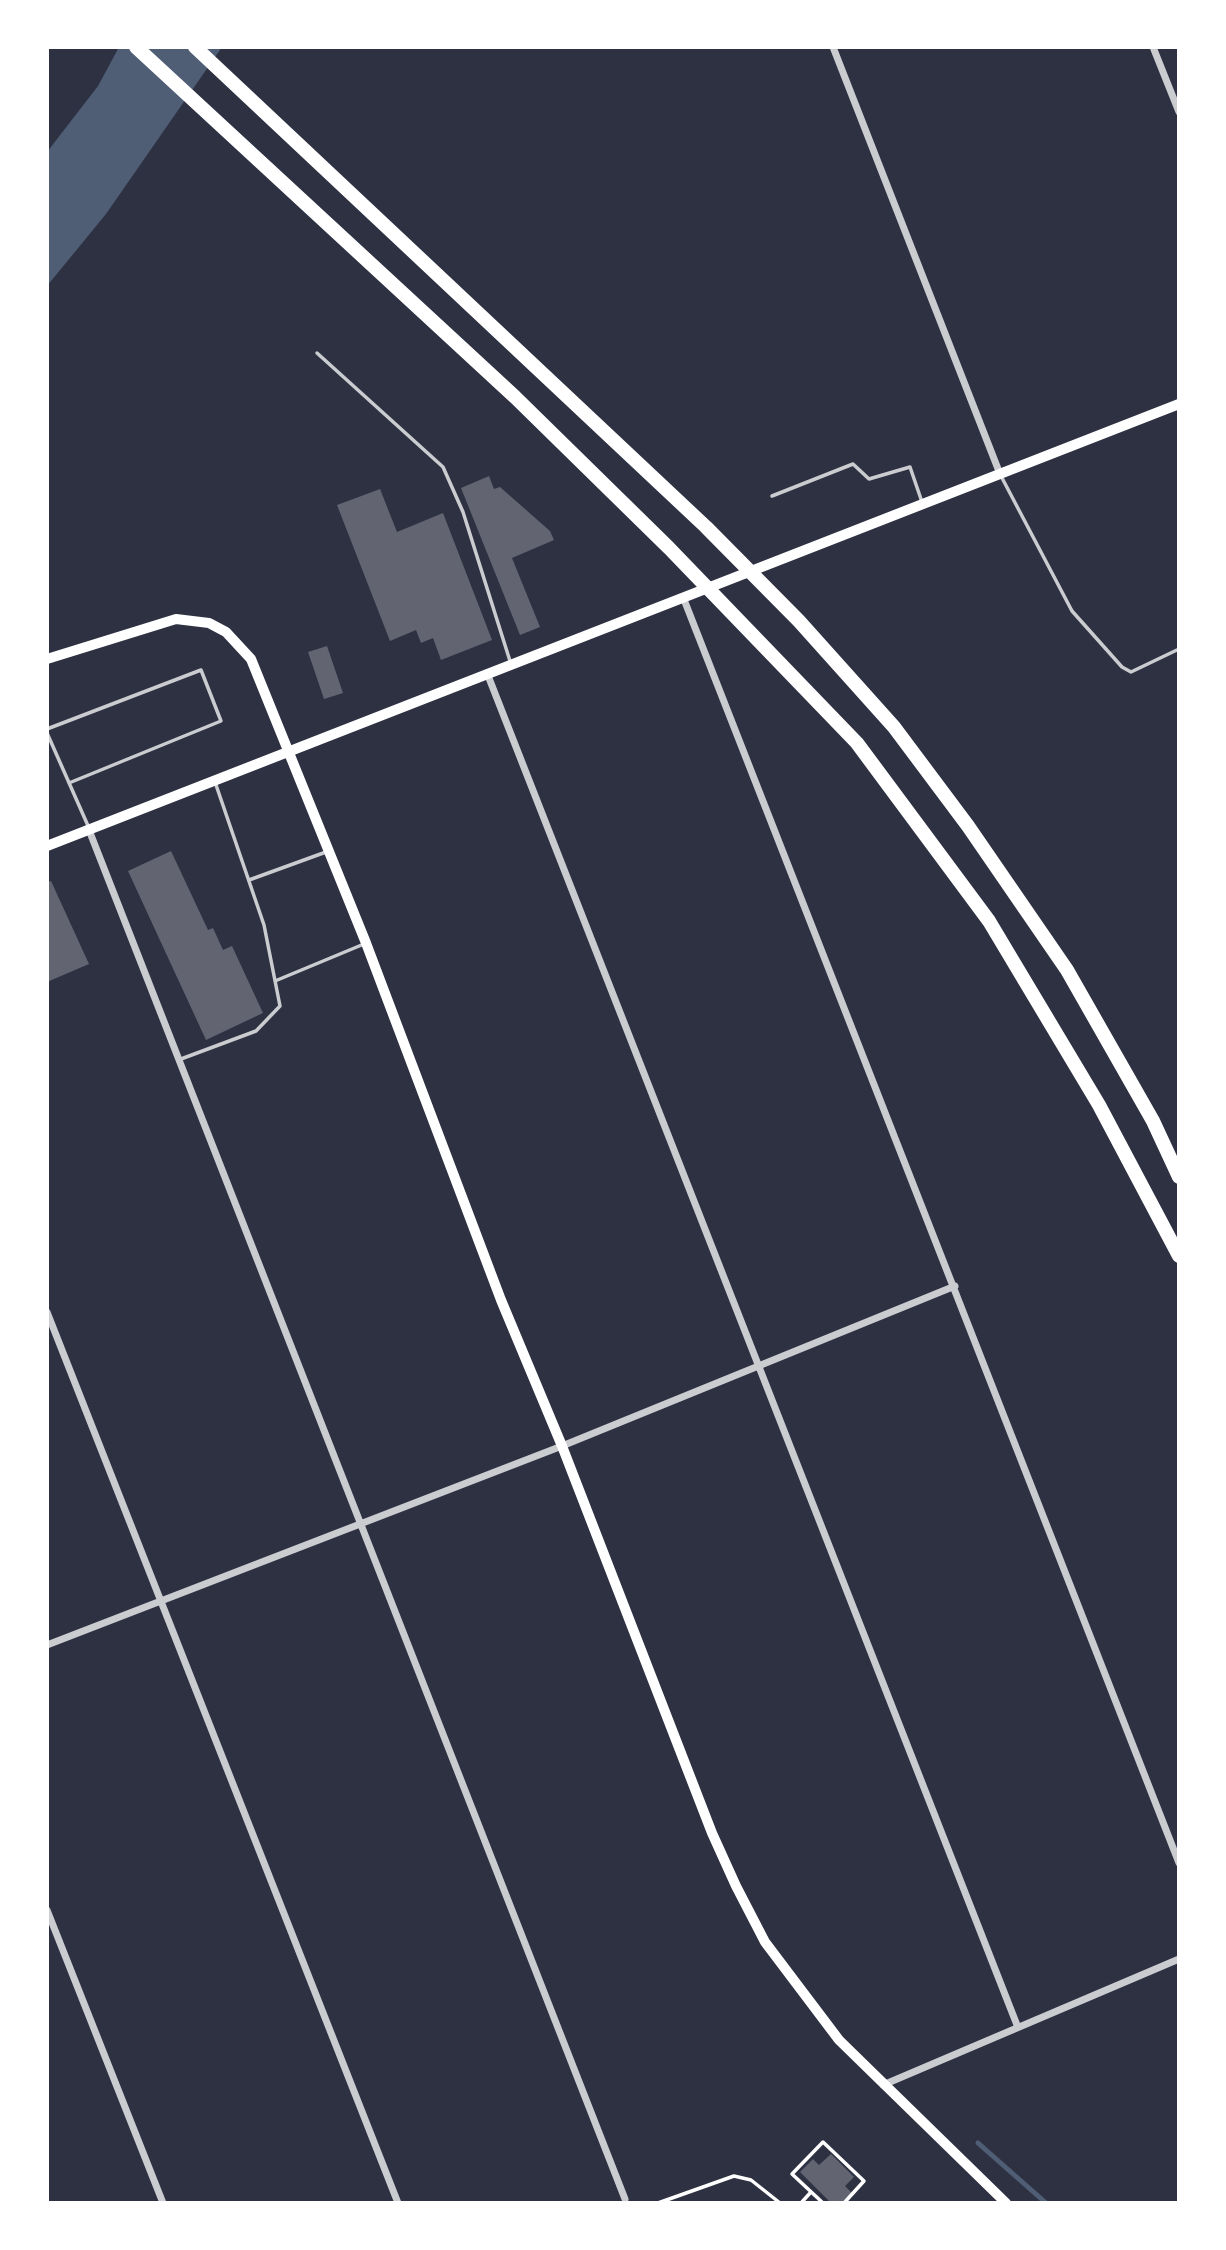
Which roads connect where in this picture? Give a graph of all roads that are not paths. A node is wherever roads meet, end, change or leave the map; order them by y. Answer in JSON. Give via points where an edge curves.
{"nodes":[{"id":1,"x":136,"y":47,"type":"edge"},
{"id":2,"x":195,"y":47,"type":"edge"},
{"id":3,"x":834,"y":47,"type":"edge"},
{"id":4,"x":1153,"y":47,"type":"edge"},
{"id":5,"x":1179,"y":112,"type":"edge"},
{"id":6,"x":317,"y":353,"type":"dead end"},
{"id":7,"x":1179,"y":404,"type":"edge"},
{"id":8,"x":1000,"y":474,"type":"junction"},
{"id":9,"x":772,"y":496,"type":"dead end"},
{"id":10,"x":923,"y":504,"type":"junction"},
{"id":11,"x":683,"y":597,"type":"junction"},
{"id":12,"x":1179,"y":649,"type":"edge"},
{"id":13,"x":47,"y":659,"type":"edge"},
{"id":14,"x":511,"y":663,"type":"junction"},
{"id":15,"x":486,"y":673,"type":"junction"},
{"id":16,"x":47,"y":731,"type":"edge"},
{"id":17,"x":289,"y":750,"type":"junction"},
{"id":18,"x":214,"y":780,"type":"junction"},
{"id":19,"x":69,"y":783,"type":"junction"},
{"id":20,"x":89,"y":830,"type":"junction"},
{"id":21,"x":47,"y":846,"type":"edge"},
{"id":22,"x":329,"y":851,"type":"junction"},
{"id":23,"x":249,"y":880,"type":"junction"},
{"id":24,"x":366,"y":943,"type":"junction"},
{"id":25,"x":275,"y":981,"type":"junction"},
{"id":26,"x":178,"y":1060,"type":"junction"},
{"id":27,"x":1179,"y":1177,"type":"edge"},
{"id":28,"x":1179,"y":1256,"type":"edge"},
{"id":29,"x":955,"y":1286,"type":"junction"},
{"id":30,"x":47,"y":1312,"type":"edge"},
{"id":31,"x":758,"y":1369,"type":"junction"},
{"id":32,"x":562,"y":1446,"type":"junction"},
{"id":33,"x":362,"y":1522,"type":"junction"},
{"id":34,"x":162,"y":1601,"type":"junction"},
{"id":35,"x":47,"y":1645,"type":"edge"},
{"id":36,"x":1179,"y":1863,"type":"edge"},
{"id":37,"x":47,"y":1910,"type":"edge"},
{"id":38,"x":1179,"y":1959,"type":"edge"},
{"id":39,"x":1017,"y":2025,"type":"junction"},
{"id":40,"x":882,"y":2085,"type":"junction"},
{"id":41,"x":625,"y":2199,"type":"dead end"},
{"id":42,"x":163,"y":2203,"type":"edge"},
{"id":43,"x":398,"y":2203,"type":"edge"},
{"id":44,"x":1006,"y":2203,"type":"edge"}],
"edges":[{"from":1,"to":28,"type":"highway","via":[[515,397],[858,743],[989,921],[1099,1105]]},
{"from":2,"to":27,"type":"highway","via":[[706,527],[894,727],[1067,970],[1153,1121]]},
{"from":3,"to":8,"type":"street"},
{"from":4,"to":5,"type":"street"},
{"from":6,"to":14,"type":"lane","via":[[443,467],[463,512]]},
{"from":7,"to":8,"type":"main road"},
{"from":8,"to":10,"type":"main road"},
{"from":8,"to":12,"type":"lane","via":[[1072,611],[1122,667],[1132,672]]},
{"from":9,"to":10,"type":"lane","via":[[853,464],[869,479],[910,467]]},
{"from":10,"to":11,"type":"main road"},
{"from":11,"to":14,"type":"main road"},
{"from":11,"to":29,"type":"street"},
{"from":13,"to":17,"type":"main road","via":[[159,621],[209,623],[226,632],[251,659]]},
{"from":14,"to":15,"type":"main road"},
{"from":15,"to":17,"type":"main road"},
{"from":15,"to":31,"type":"street"},
{"from":16,"to":19,"type":"lane"},
{"from":16,"to":19,"type":"lane","via":[[201,670],[221,720]]},
{"from":17,"to":18,"type":"main road"},
{"from":17,"to":22,"type":"main road"},
{"from":18,"to":20,"type":"main road"},
{"from":18,"to":23,"type":"lane"},
{"from":19,"to":20,"type":"lane"},
{"from":20,"to":21,"type":"main road"},
{"from":20,"to":26,"type":"street"},
{"from":22,"to":23,"type":"lane"},
{"from":22,"to":24,"type":"main road"},
{"from":23,"to":25,"type":"lane"},
{"from":24,"to":25,"type":"lane"},
{"from":24,"to":32,"type":"main road","via":[[501,1300]]},
{"from":25,"to":26,"type":"lane","via":[[280,1006],[256,1031]]},
{"from":26,"to":33,"type":"street"},
{"from":29,"to":31,"type":"street"},
{"from":29,"to":36,"type":"street"},
{"from":30,"to":34,"type":"street"},
{"from":31,"to":32,"type":"street"},
{"from":31,"to":39,"type":"street"},
{"from":32,"to":33,"type":"street"},
{"from":32,"to":40,"type":"main road","via":[[736,1886],[791,1980]]},
{"from":33,"to":34,"type":"street"},
{"from":33,"to":41,"type":"street"},
{"from":34,"to":35,"type":"street"},
{"from":34,"to":43,"type":"street"},
{"from":37,"to":42,"type":"street"},
{"from":38,"to":39,"type":"street"},
{"from":39,"to":40,"type":"street"},
{"from":40,"to":44,"type":"main road"}]}
